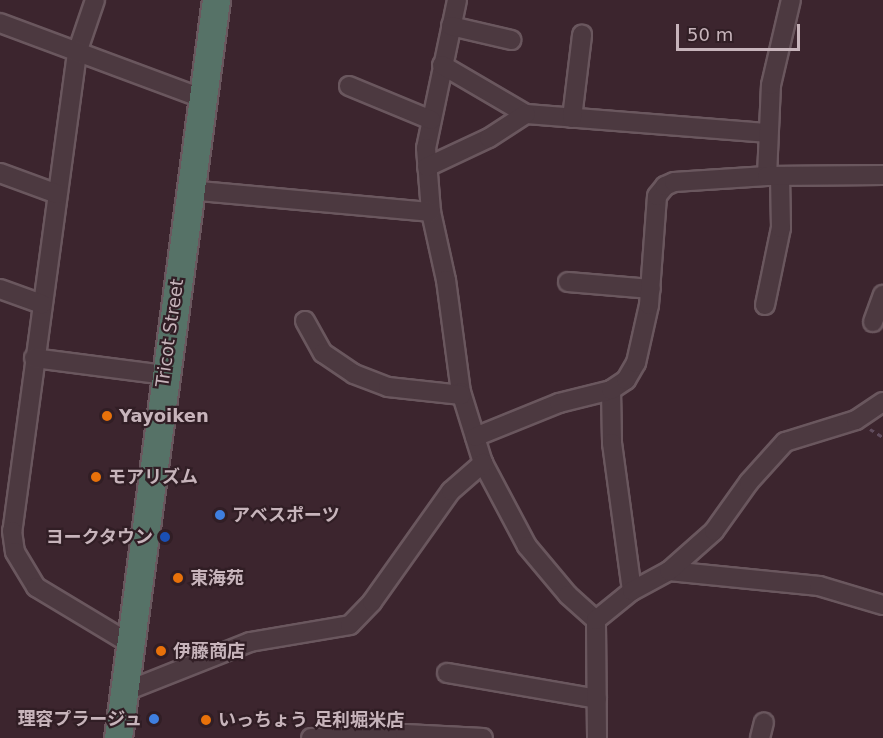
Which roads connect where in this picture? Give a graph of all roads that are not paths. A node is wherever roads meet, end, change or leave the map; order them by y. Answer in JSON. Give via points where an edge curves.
{"nodes":[{"id":1,"x":95,"y":0,"type":"edge"},
{"id":2,"x":216,"y":0,"type":"edge"},
{"id":3,"x":457,"y":0,"type":"edge"},
{"id":4,"x":791,"y":0,"type":"edge"},
{"id":5,"x":0,"y":23,"type":"edge"},
{"id":6,"x":451,"y":26,"type":"junction"},
{"id":7,"x":582,"y":34,"type":"dead end"},
{"id":8,"x":511,"y":40,"type":"dead end"},
{"id":9,"x":77,"y":53,"type":"junction"},
{"id":10,"x":442,"y":66,"type":"junction"},
{"id":11,"x":349,"y":86,"type":"dead end"},
{"id":12,"x":202,"y":98,"type":"junction"},
{"id":13,"x":526,"y":114,"type":"junction"},
{"id":14,"x":572,"y":118,"type":"junction"},
{"id":15,"x":431,"y":120,"type":"junction"},
{"id":16,"x":766,"y":134,"type":"junction"},
{"id":17,"x":427,"y":167,"type":"junction"},
{"id":18,"x":0,"y":173,"type":"edge"},
{"id":19,"x":883,"y":175,"type":"edge"},
{"id":20,"x":773,"y":176,"type":"junction"},
{"id":21,"x":189,"y":190,"type":"junction"},
{"id":22,"x":57,"y":194,"type":"junction"},
{"id":23,"x":431,"y":213,"type":"junction"},
{"id":24,"x":568,"y":282,"type":"dead end"},
{"id":25,"x":0,"y":289,"type":"edge"},
{"id":26,"x":651,"y":289,"type":"junction"},
{"id":27,"x":883,"y":295,"type":"edge"},
{"id":28,"x":42,"y":304,"type":"junction"},
{"id":29,"x":765,"y":305,"type":"dead end"},
{"id":30,"x":305,"y":321,"type":"dead end"},
{"id":31,"x":873,"y":322,"type":"dead end"},
{"id":32,"x":34,"y":358,"type":"junction"},
{"id":33,"x":165,"y":375,"type":"junction"},
{"id":34,"x":611,"y":390,"type":"junction"},
{"id":35,"x":462,"y":395,"type":"junction"},
{"id":36,"x":883,"y":402,"type":"edge"},
{"id":37,"x":476,"y":437,"type":"junction"},
{"id":38,"x":483,"y":463,"type":"junction"},
{"id":39,"x":669,"y":572,"type":"junction"},
{"id":40,"x":632,"y":591,"type":"junction"},
{"id":41,"x":883,"y":605,"type":"edge"},
{"id":42,"x":596,"y":620,"type":"junction"},
{"id":43,"x":131,"y":644,"type":"junction"},
{"id":44,"x":447,"y":673,"type":"dead end"},
{"id":45,"x":124,"y":693,"type":"junction"},
{"id":46,"x":597,"y":699,"type":"junction"},
{"id":47,"x":118,"y":738,"type":"edge"},
{"id":48,"x":311,"y":738,"type":"edge"},
{"id":49,"x":483,"y":738,"type":"edge"},
{"id":50,"x":597,"y":738,"type":"edge"}],
"edges":[{"from":1,"to":9,"type":"street"},
{"from":2,"to":12,"type":"highway","name":"Tricot Street"},
{"from":3,"to":6,"type":"street"},
{"from":4,"to":16,"type":"street","via":[[776,49]]},
{"from":5,"to":9,"type":"street"},
{"from":6,"to":8,"type":"street"},
{"from":6,"to":10,"type":"street"},
{"from":7,"to":14,"type":"street"},
{"from":9,"to":12,"type":"street"},
{"from":9,"to":22,"type":"street"},
{"from":10,"to":13,"type":"street"},
{"from":10,"to":15,"type":"street"},
{"from":11,"to":15,"type":"street"},
{"from":12,"to":21,"type":"highway","name":"Tricot Street"},
{"from":13,"to":14,"type":"street"},
{"from":13,"to":17,"type":"street","via":[[489,138]]},
{"from":14,"to":16,"type":"street"},
{"from":15,"to":17,"type":"street"},
{"from":16,"to":20,"type":"street"},
{"from":17,"to":23,"type":"street"},
{"from":18,"to":22,"type":"street"},
{"from":19,"to":20,"type":"street"},
{"from":20,"to":26,"type":"street","via":[[674,182],[665,186],[657,196]]},
{"from":20,"to":29,"type":"street","via":[[781,228]]},
{"from":21,"to":23,"type":"street"},
{"from":21,"to":33,"type":"highway","name":"Tricot Street"},
{"from":22,"to":28,"type":"street"},
{"from":23,"to":35,"type":"street","via":[[446,280]]},
{"from":24,"to":26,"type":"street"},
{"from":25,"to":28,"type":"street"},
{"from":26,"to":34,"type":"street","via":[[636,363],[626,380]]},
{"from":27,"to":31,"type":"street"},
{"from":28,"to":32,"type":"street"},
{"from":30,"to":35,"type":"street","via":[[323,353],[354,374],[388,387]]},
{"from":32,"to":33,"type":"street"},
{"from":32,"to":43,"type":"street","via":[[12,531],[15,552],[36,588]]},
{"from":33,"to":43,"type":"highway","name":"Tricot Street"},
{"from":34,"to":37,"type":"street","via":[[559,403]]},
{"from":34,"to":40,"type":"street","via":[[612,443]]},
{"from":35,"to":37,"type":"street"},
{"from":36,"to":39,"type":"street","via":[[856,420],[784,442],[714,531]]},
{"from":37,"to":38,"type":"street"},
{"from":38,"to":42,"type":"street","via":[[527,546],[568,595]]},
{"from":38,"to":45,"type":"street","via":[[451,491],[372,602],[350,624],[250,642]]},
{"from":39,"to":40,"type":"street"},
{"from":39,"to":41,"type":"street","via":[[819,586]]},
{"from":40,"to":42,"type":"street"},
{"from":42,"to":46,"type":"street"},
{"from":43,"to":45,"type":"highway","name":"Tricot Street"},
{"from":44,"to":46,"type":"street"},
{"from":45,"to":47,"type":"highway","name":"Tricot Street"},
{"from":46,"to":50,"type":"street"},
{"from":48,"to":49,"type":"street","via":[[405,734]]}]}
